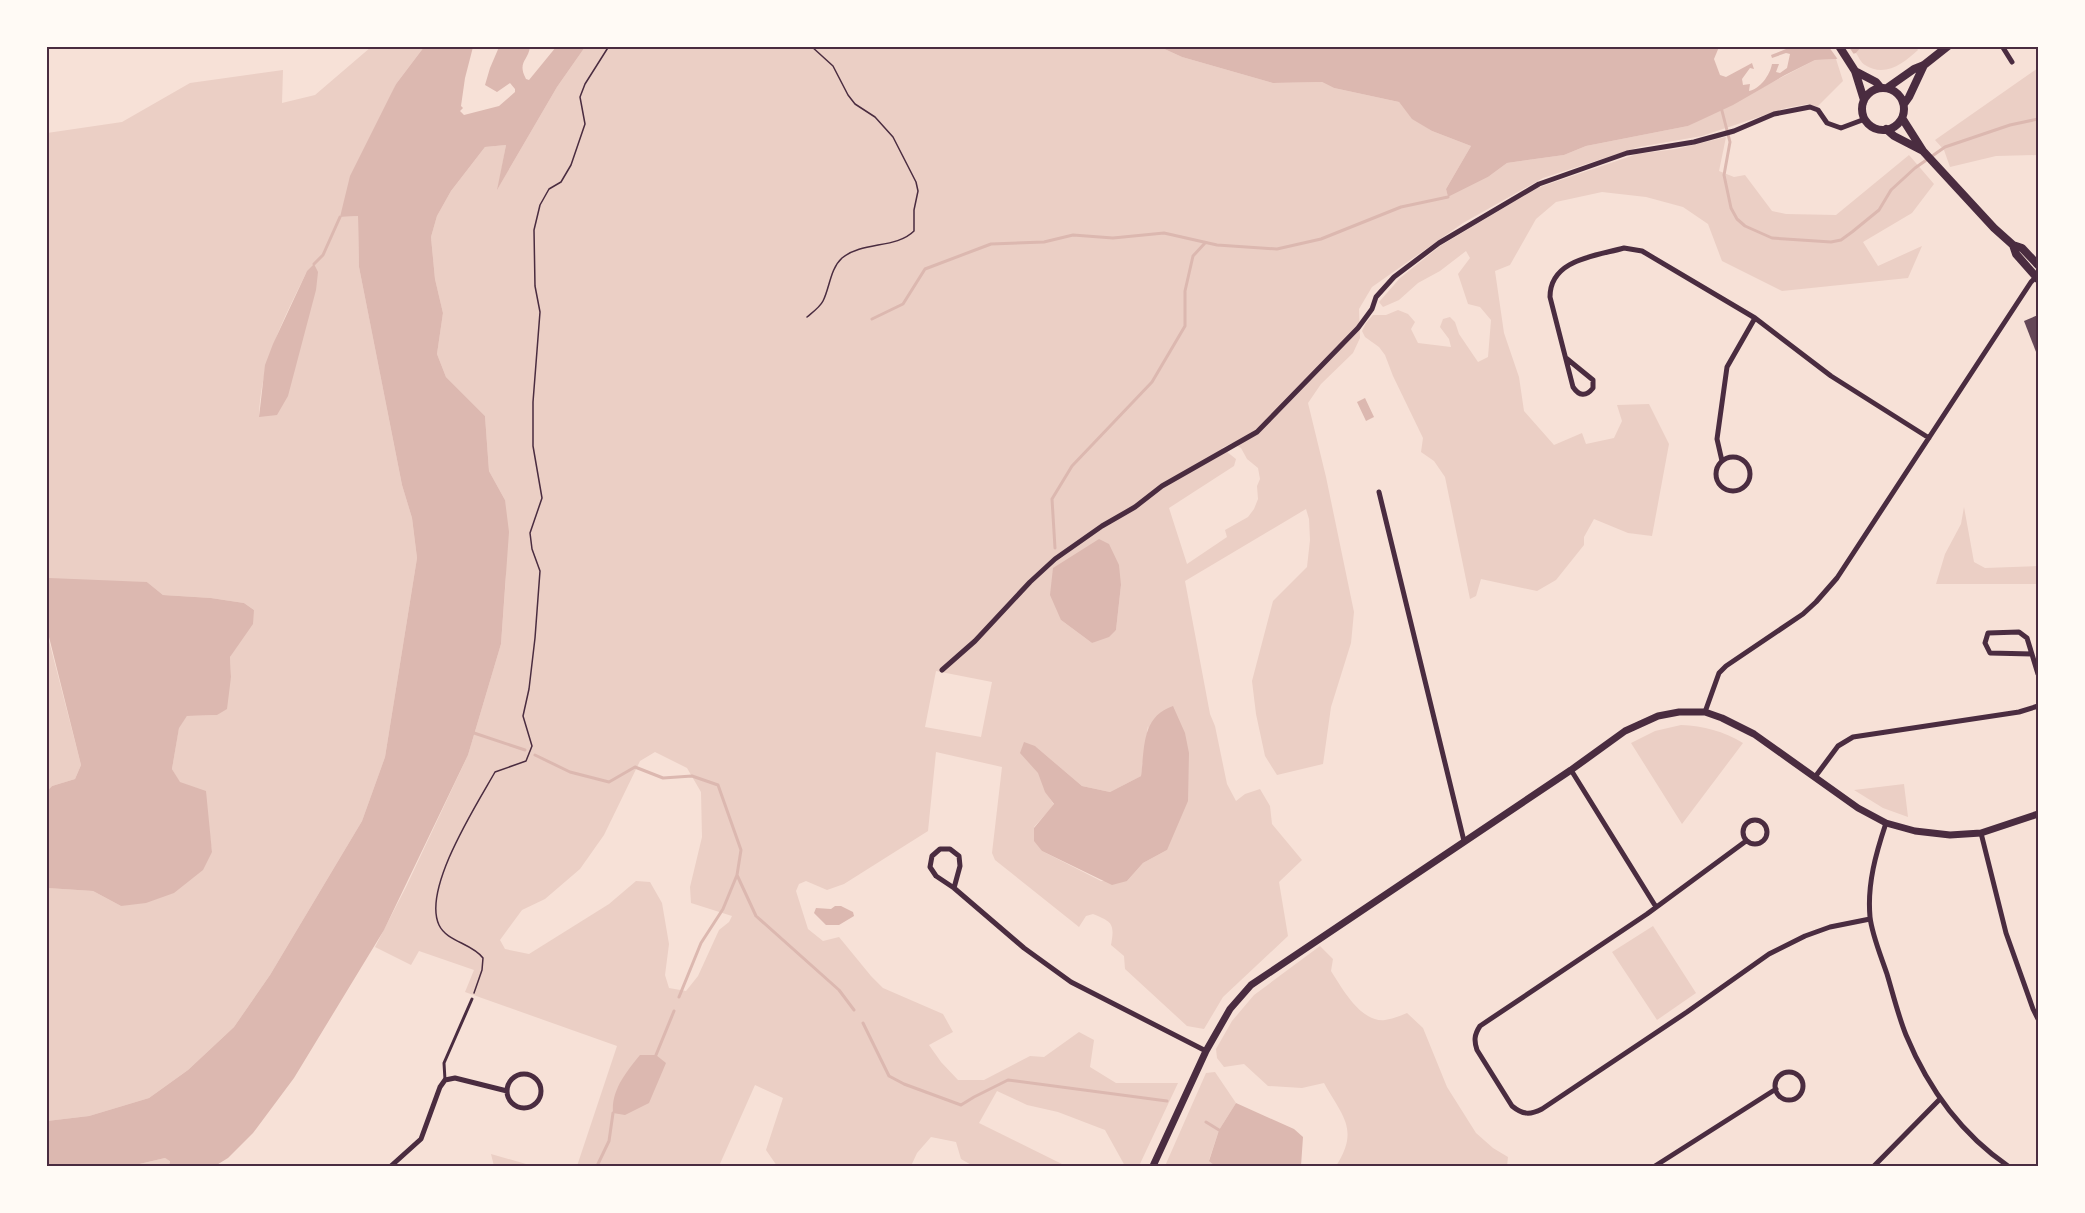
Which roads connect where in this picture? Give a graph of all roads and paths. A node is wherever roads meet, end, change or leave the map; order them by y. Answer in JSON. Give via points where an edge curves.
{"nodes":[{"id":1,"x":609,"y":46,"type":"edge"},
{"id":2,"x":812,"y":46,"type":"edge"},
{"id":3,"x":1839,"y":46,"type":"edge"},
{"id":4,"x":1948,"y":46,"type":"edge"},
{"id":5,"x":2002,"y":46,"type":"edge"},
{"id":6,"x":2012,"y":62,"type":"dead end"},
{"id":7,"x":1923,"y":65,"type":"junction"},
{"id":8,"x":1856,"y":71,"type":"junction"},
{"id":9,"x":1884,"y":88,"type":"junction"},
{"id":10,"x":1864,"y":100,"type":"junction"},
{"id":11,"x":1904,"y":104,"type":"junction"},
{"id":12,"x":1865,"y":118,"type":"junction"},
{"id":13,"x":1902,"y":118,"type":"junction"},
{"id":14,"x":1886,"y":129,"type":"junction"},
{"id":15,"x":1923,"y":151,"type":"junction"},
{"id":16,"x":2013,"y":245,"type":"junction"},
{"id":17,"x":2038,"y":264,"type":"edge"},
{"id":18,"x":2037,"y":278,"type":"edge"},
{"id":19,"x":807,"y":317,"type":"dead end"},
{"id":20,"x":1755,"y":318,"type":"junction"},
{"id":21,"x":1566,"y":358,"type":"junction"},
{"id":22,"x":1929,"y":438,"type":"junction"},
{"id":23,"x":1722,"y":461,"type":"junction"},
{"id":24,"x":1379,"y":492,"type":"dead end"},
{"id":25,"x":2032,"y":654,"type":"junction"},
{"id":26,"x":942,"y":670,"type":"dead end"},
{"id":27,"x":2038,"y":674,"type":"edge"},
{"id":28,"x":2038,"y":706,"type":"edge"},
{"id":29,"x":1705,"y":712,"type":"junction"},
{"id":30,"x":1571,"y":770,"type":"junction"},
{"id":31,"x":1815,"y":777,"type":"junction"},
{"id":32,"x":2038,"y":814,"type":"edge"},
{"id":33,"x":1887,"y":823,"type":"junction"},
{"id":34,"x":1981,"y":833,"type":"junction"},
{"id":35,"x":1746,"y":840,"type":"junction"},
{"id":36,"x":1464,"y":841,"type":"junction"},
{"id":37,"x":954,"y":888,"type":"junction"},
{"id":38,"x":1656,"y":907,"type":"junction"},
{"id":39,"x":1870,"y":919,"type":"junction"},
{"id":40,"x":472,"y":999,"type":"joint"},
{"id":41,"x":2038,"y":1019,"type":"edge"},
{"id":42,"x":1206,"y":1051,"type":"junction"},
{"id":43,"x":445,"y":1080,"type":"junction"},
{"id":44,"x":1776,"y":1089,"type":"junction"},
{"id":45,"x":507,"y":1091,"type":"junction"},
{"id":46,"x":1939,"y":1100,"type":"junction"},
{"id":47,"x":391,"y":1167,"type":"edge"},
{"id":48,"x":1153,"y":1167,"type":"edge"},
{"id":49,"x":1655,"y":1167,"type":"edge"},
{"id":50,"x":1874,"y":1167,"type":"edge"},
{"id":51,"x":2008,"y":1167,"type":"edge"}],
"edges":[{"from":1,"to":40,"type":"path","via":[[580,97],[585,124],[571,165],[561,182],[549,189],[534,230],[535,286],[540,312],[532,446],[542,498],[530,533],[540,571],[523,716],[532,746],[526,761],[495,772],[439,884],[439,925],[447,935],[478,951],[483,958]]},
{"from":2,"to":19,"type":"path","via":[[832,66],[855,104],[875,117],[893,137],[913,172],[918,191],[914,231],[908,238],[856,249],[841,259],[823,303]]},
{"from":3,"to":8,"type":"main road"},
{"from":4,"to":7,"type":"main road"},
{"from":5,"to":6,"type":"street"},
{"from":7,"to":9,"type":"main road"},
{"from":7,"to":11,"type":"main road"},
{"from":8,"to":9,"type":"main road"},
{"from":8,"to":10,"type":"main road"},
{"from":9,"to":10,"type":"main road","via":[[1871,92]]},
{"from":9,"to":11,"type":"main road","via":[[1899,95]]},
{"from":10,"to":12,"type":"main road"},
{"from":11,"to":13,"type":"main road"},
{"from":12,"to":14,"type":"main road","via":[[1874,127]]},
{"from":12,"to":26,"type":"street","via":[[1841,128],[1827,123],[1818,110],[1810,107],[1774,114],[1694,142],[1627,153],[1539,184],[1439,243],[1394,277],[1376,297],[1358,328],[1257,432],[1162,486],[1055,559]]},
{"from":13,"to":14,"type":"main road"},
{"from":13,"to":15,"type":"main road"},
{"from":14,"to":15,"type":"main road"},
{"from":15,"to":16,"type":"main road"},
{"from":16,"to":17,"type":"main road","via":[[2022,248]]},
{"from":16,"to":18,"type":"main road"},
{"from":18,"to":22,"type":"street"},
{"from":20,"to":21,"type":"street","via":[[1642,251],[1624,248],[1568,264],[1553,279],[1550,297]]},
{"from":20,"to":22,"type":"street","via":[[1831,376]]},
{"from":20,"to":23,"type":"street","via":[[1727,367],[1717,439]]},
{"from":21,"to":21,"type":"street","via":[[1573,387],[1582,395],[1587,394],[1593,388],[1593,380]]},
{"from":22,"to":29,"type":"street","via":[[1837,578],[1803,614],[1719,673]]},
{"from":23,"to":23,"type":"street","via":[[1716,476],[1719,485],[1729,491],[1744,487],[1749,471],[1743,461],[1733,457]]},
{"from":24,"to":36,"type":"street"},
{"from":25,"to":25,"type":"street","via":[[2027,638],[2019,632],[1988,633],[1985,643],[1990,653]]},
{"from":25,"to":27,"type":"street"},
{"from":28,"to":31,"type":"street","via":[[1853,737],[1838,746]]},
{"from":29,"to":30,"type":"street","via":[[1679,712],[1642,722]]},
{"from":29,"to":31,"type":"street","via":[[1754,734]]},
{"from":30,"to":36,"type":"street"},
{"from":30,"to":38,"type":"street"},
{"from":31,"to":33,"type":"street"},
{"from":32,"to":34,"type":"street"},
{"from":33,"to":34,"type":"street","via":[[1950,835]]},
{"from":33,"to":39,"type":"street","via":[[1872,869]]},
{"from":34,"to":41,"type":"street","via":[[2006,933]]},
{"from":35,"to":35,"type":"street","via":[[1754,844],[1763,842],[1767,834],[1765,824],[1758,820],[1747,823],[1743,831]]},
{"from":35,"to":38,"type":"street"},
{"from":36,"to":42,"type":"street","via":[[1251,985],[1230,1009]]},
{"from":37,"to":37,"type":"street","via":[[959,856],[950,849],[940,849],[932,856],[930,867]]},
{"from":37,"to":42,"type":"street","via":[[1071,982]]},
{"from":38,"to":39,"type":"street","via":[[1479,1026],[1474,1041],[1477,1050],[1512,1106],[1520,1112],[1542,1109],[1769,954],[1830,927]]},
{"from":39,"to":46,"type":"street","via":[[1905,1033]]},
{"from":40,"to":43,"type":"lane","via":[[444,1063]]},
{"from":42,"to":48,"type":"street"},
{"from":43,"to":45,"type":"street","via":[[455,1078]]},
{"from":43,"to":47,"type":"street","via":[[421,1139]]},
{"from":44,"to":44,"type":"street","via":[[1784,1099],[1794,1099],[1801,1094],[1803,1084],[1799,1075],[1786,1071],[1778,1077]]},
{"from":44,"to":49,"type":"street"},
{"from":45,"to":45,"type":"street","via":[[514,1105],[525,1108],[539,1100],[541,1089],[536,1079],[520,1074],[511,1080]]},
{"from":46,"to":50,"type":"street"},
{"from":46,"to":51,"type":"street","via":[[1966,1132]]}]}
